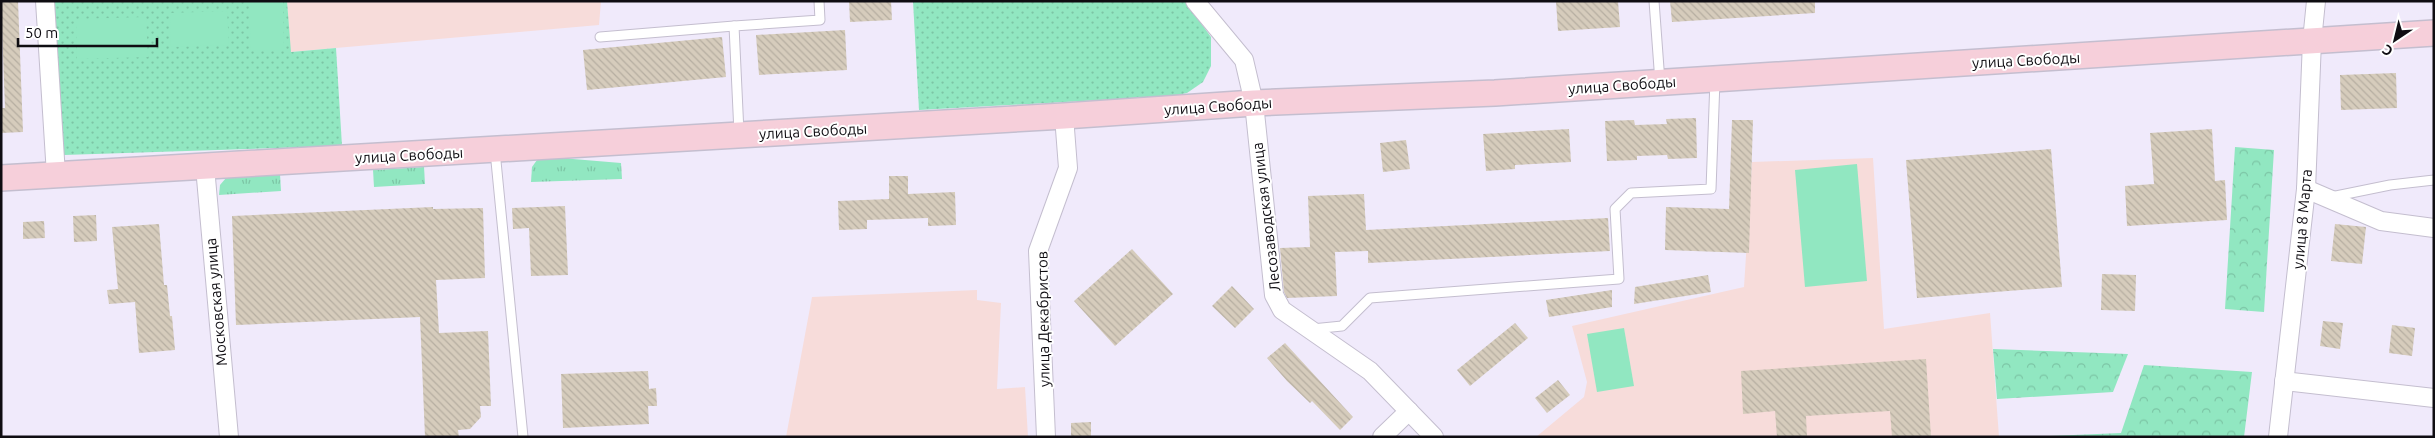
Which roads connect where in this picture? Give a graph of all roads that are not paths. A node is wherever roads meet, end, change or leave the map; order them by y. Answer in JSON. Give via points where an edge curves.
{"nodes":[{"id":1,"x":45,"y":1,"type":"edge"},
{"id":2,"x":819,"y":1,"type":"edge"},
{"id":3,"x":1195,"y":1,"type":"edge"},
{"id":4,"x":1654,"y":1,"type":"edge"},
{"id":5,"x":2316,"y":1,"type":"edge"},
{"id":6,"x":734,"y":26,"type":"junction"},
{"id":7,"x":2434,"y":33,"type":"edge"},
{"id":8,"x":600,"y":37,"type":"dead end"},
{"id":9,"x":2312,"y":42,"type":"junction"},
{"id":10,"x":1715,"y":79,"type":"junction"},
{"id":11,"x":1660,"y":82,"type":"junction"},
{"id":12,"x":1254,"y":103,"type":"junction"},
{"id":13,"x":1064,"y":116,"type":"junction"},
{"id":14,"x":740,"y":135,"type":"junction"},
{"id":15,"x":495,"y":150,"type":"junction"},
{"id":16,"x":205,"y":166,"type":"junction"},
{"id":17,"x":56,"y":174,"type":"junction"},
{"id":18,"x":1,"y":178,"type":"edge"},
{"id":19,"x":2434,"y":180,"type":"edge"},
{"id":20,"x":2306,"y":189,"type":"junction"},
{"id":21,"x":2326,"y":198,"type":"junction"},
{"id":22,"x":2434,"y":228,"type":"edge"},
{"id":23,"x":1307,"y":329,"type":"junction"},
{"id":24,"x":2284,"y":381,"type":"junction"},
{"id":25,"x":2434,"y":398,"type":"edge"},
{"id":26,"x":1409,"y":410,"type":"junction"},
{"id":27,"x":229,"y":437,"type":"edge"},
{"id":28,"x":523,"y":437,"type":"edge"},
{"id":29,"x":1046,"y":437,"type":"edge"},
{"id":30,"x":1382,"y":437,"type":"edge"},
{"id":31,"x":1434,"y":437,"type":"edge"},
{"id":32,"x":2278,"y":437,"type":"edge"}],
"edges":[{"from":1,"to":17,"type":"street"},
{"from":2,"to":6,"type":"lane","via":[[820,20]]},
{"from":3,"to":12,"type":"street","name":"Лесозаводская улица","via":[[1244,60]]},
{"from":4,"to":11,"type":"lane"},
{"from":5,"to":9,"type":"street","name":"улица 8 Марта"},
{"from":6,"to":8,"type":"lane"},
{"from":6,"to":14,"type":"lane"},
{"from":7,"to":9,"type":"street","name":"улица Свободы"},
{"from":9,"to":10,"type":"street","name":"улица Свободы"},
{"from":9,"to":20,"type":"street","name":"улица 8 Марта"},
{"from":10,"to":11,"type":"street","name":"улица Свободы"},
{"from":10,"to":23,"type":"lane","via":[[1711,189],[1631,193],[1616,209],[1619,280],[1370,298],[1342,326]]},
{"from":11,"to":12,"type":"street","name":"улица Свободы"},
{"from":12,"to":13,"type":"street","name":"улица Свободы"},
{"from":12,"to":23,"type":"street","name":"Лесозаводская улица","via":[[1274,295],[1282,310]]},
{"from":13,"to":14,"type":"street","name":"улица Свободы"},
{"from":13,"to":29,"type":"street","name":"улица Декабристов","via":[[1068,168],[1038,250]]},
{"from":14,"to":15,"type":"street","name":"улица Свободы"},
{"from":15,"to":16,"type":"street","name":"улица Свободы"},
{"from":15,"to":28,"type":"lane"},
{"from":16,"to":17,"type":"street","name":"улица Свободы"},
{"from":16,"to":27,"type":"street","name":"Московская улица"},
{"from":17,"to":18,"type":"street","name":"улица Свободы"},
{"from":19,"to":21,"type":"lane","via":[[2390,184]]},
{"from":20,"to":21,"type":"street"},
{"from":20,"to":24,"type":"street","name":"улица 8 Марта"},
{"from":21,"to":22,"type":"street","via":[[2381,221]]},
{"from":23,"to":26,"type":"street","name":"Лесозаводская улица","via":[[1370,371]]},
{"from":24,"to":25,"type":"street"},
{"from":24,"to":32,"type":"street","name":"улица 8 Марта"},
{"from":26,"to":30,"type":"street"},
{"from":26,"to":31,"type":"street","name":"Лесозаводская улица"}]}
